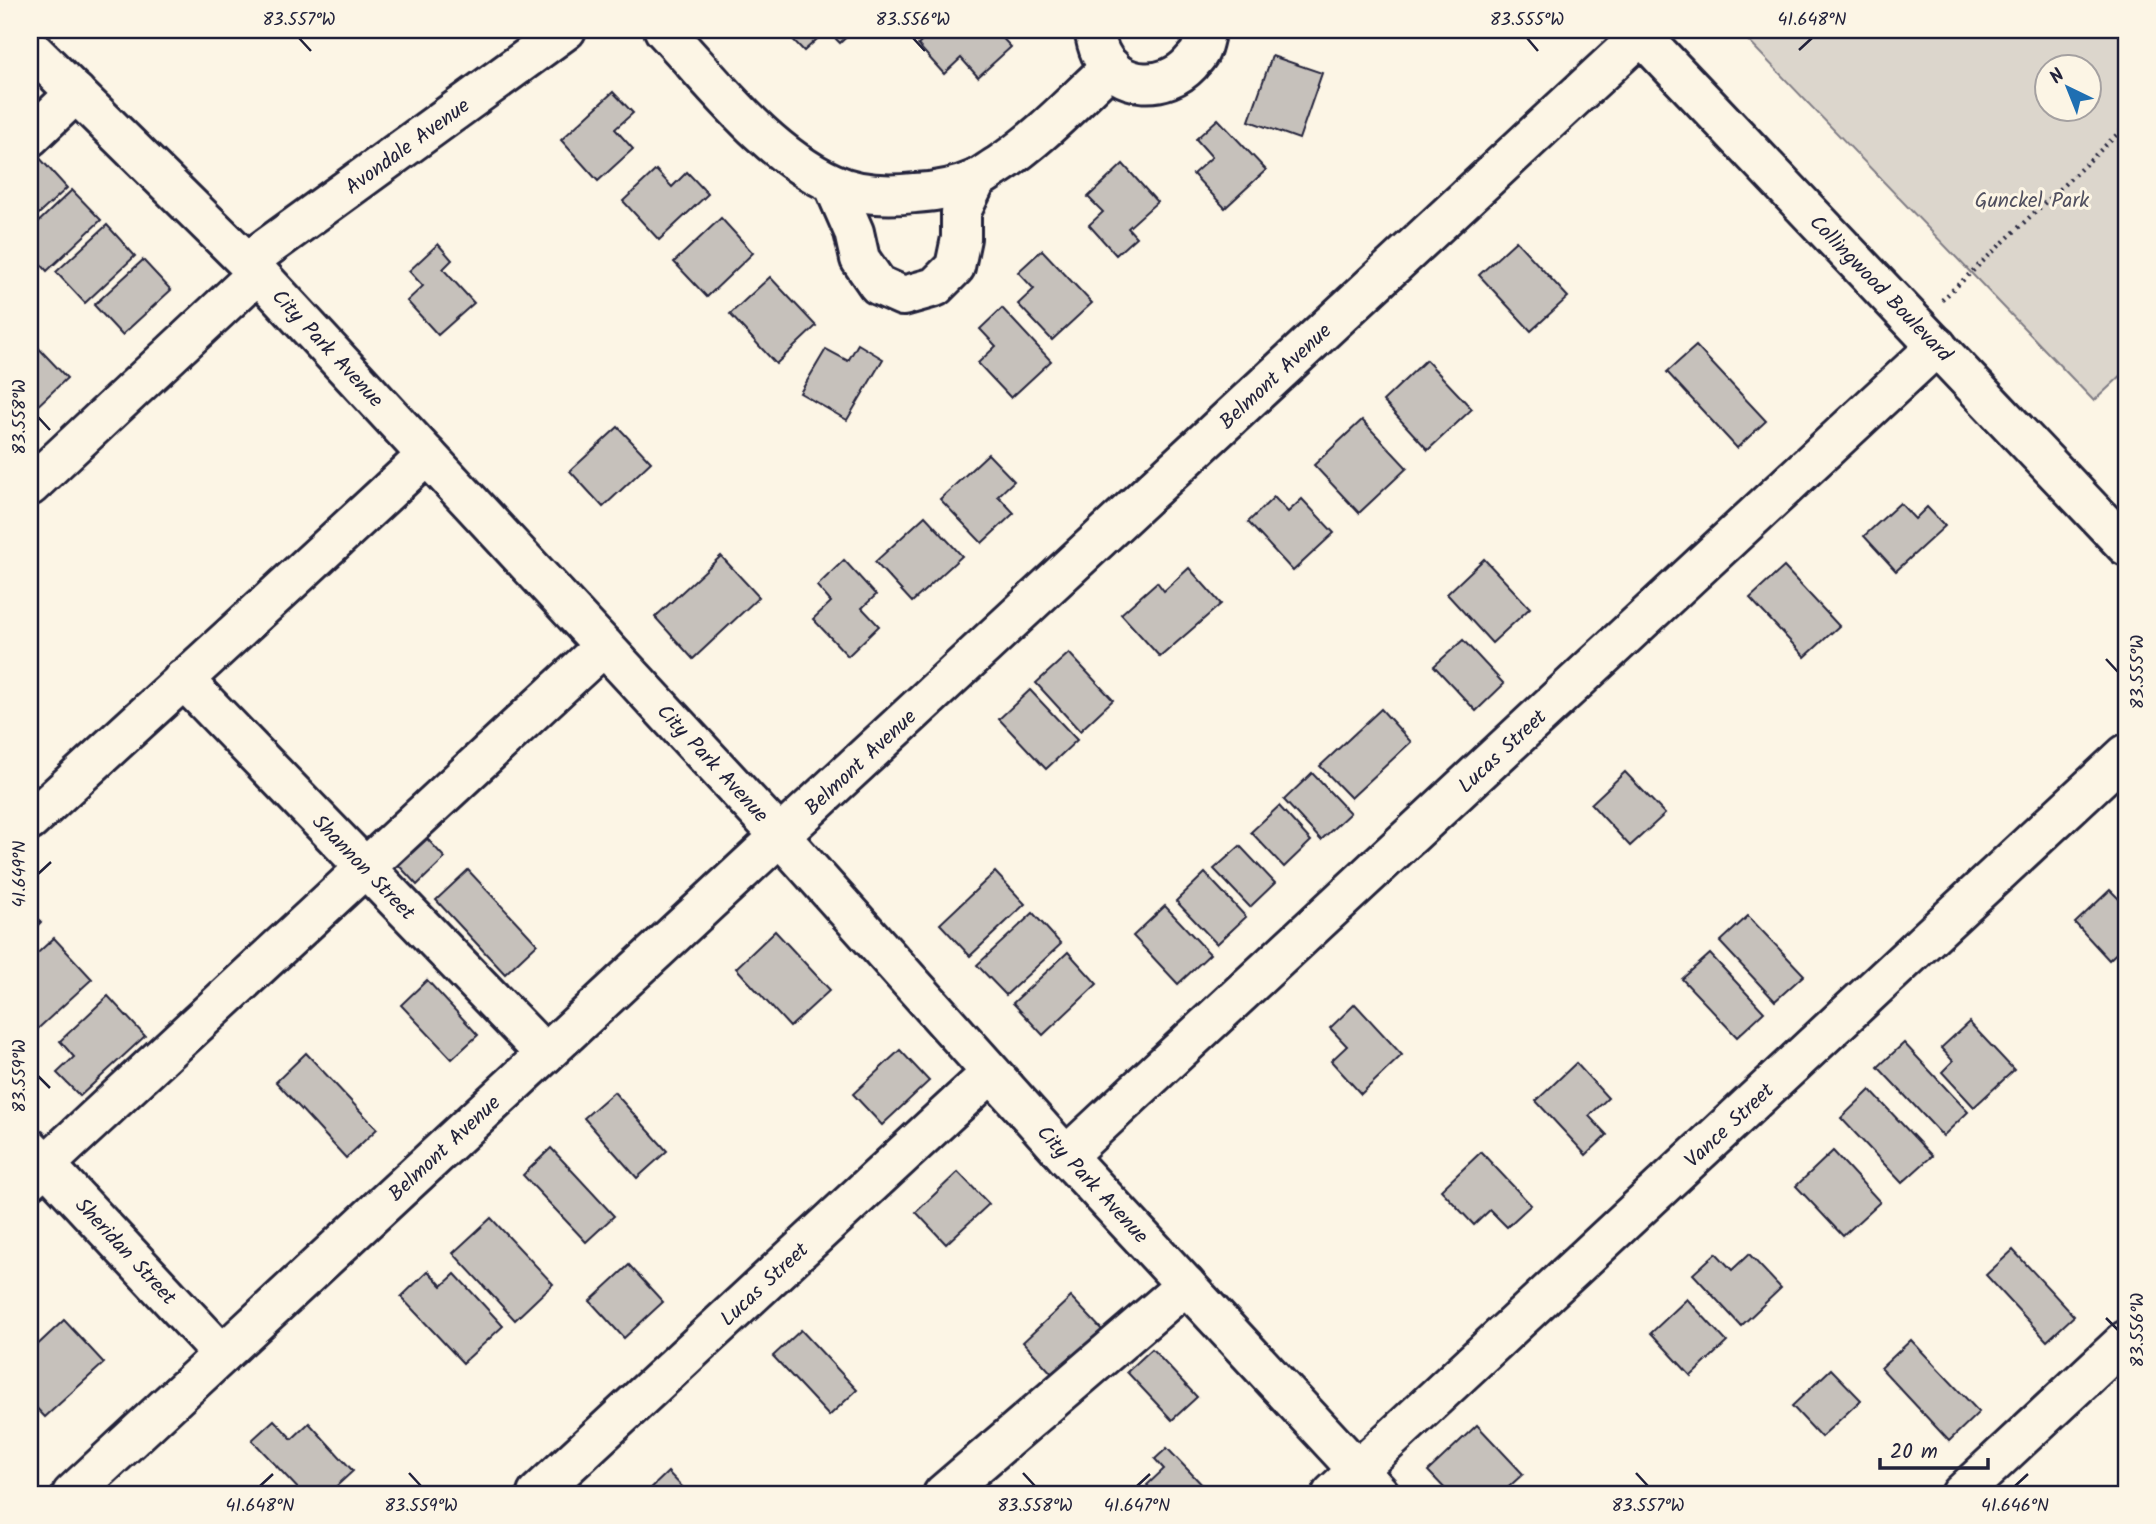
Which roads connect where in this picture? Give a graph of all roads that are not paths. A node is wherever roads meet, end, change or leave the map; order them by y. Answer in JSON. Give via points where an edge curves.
{"nodes":[{"id":1,"x":664,"y":30,"type":"edge"},
{"id":2,"x":1094,"y":30,"type":"edge"},
{"id":3,"x":1206,"y":30,"type":"edge"},
{"id":4,"x":1642,"y":32,"type":"edge"},
{"id":5,"x":550,"y":34,"type":"edge"},
{"id":6,"x":30,"y":48,"type":"edge"},
{"id":7,"x":1111,"y":67,"type":"junction"},
{"id":8,"x":76,"y":93,"type":"junction"},
{"id":9,"x":30,"y":136,"type":"edge"},
{"id":10,"x":977,"y":179,"type":"junction"},
{"id":11,"x":833,"y":184,"type":"junction"},
{"id":12,"x":253,"y":268,"type":"junction"},
{"id":13,"x":1926,"y":335,"type":"junction"},
{"id":14,"x":427,"y":455,"type":"junction"},
{"id":15,"x":30,"y":486,"type":"edge"},
{"id":16,"x":2126,"y":545,"type":"edge"},
{"id":17,"x":604,"y":646,"type":"junction"},
{"id":18,"x":183,"y":679,"type":"junction"},
{"id":19,"x":2126,"y":754,"type":"edge"},
{"id":20,"x":30,"y":821,"type":"edge"},
{"id":21,"x":780,"y":836,"type":"junction"},
{"id":22,"x":365,"y":867,"type":"junction"},
{"id":23,"x":545,"y":1055,"type":"junction"},
{"id":24,"x":992,"y":1073,"type":"junction"},
{"id":25,"x":1066,"y":1156,"type":"junction"},
{"id":26,"x":35,"y":1164,"type":"edge"},
{"id":27,"x":1186,"y":1285,"type":"junction"},
{"id":28,"x":2126,"y":1340,"type":"edge"},
{"id":29,"x":222,"y":1354,"type":"junction"},
{"id":30,"x":1357,"y":1487,"type":"edge"},
{"id":31,"x":72,"y":1494,"type":"edge"},
{"id":32,"x":537,"y":1494,"type":"edge"},
{"id":33,"x":943,"y":1494,"type":"edge"},
{"id":34,"x":1961,"y":1494,"type":"edge"}],
"edges":[{"from":1,"to":11,"type":"street","via":[[770,142]]},
{"from":2,"to":7,"type":"street","via":[[1101,54]]},
{"from":3,"to":7,"type":"street","via":[[1200,53],[1181,73],[1163,82],[1130,80]]},
{"from":4,"to":13,"type":"street","name":"Collingwood Boulevard"},
{"from":4,"to":21,"type":"street","name":"Belmont Avenue"},
{"from":5,"to":12,"type":"street","name":"Avondale Avenue"},
{"from":6,"to":8,"type":"street","name":"City Park Avenue"},
{"from":7,"to":10,"type":"street","via":[[1040,134]]},
{"from":8,"to":9,"type":"street"},
{"from":8,"to":12,"type":"street","name":"City Park Avenue"},
{"from":10,"to":11,"type":"street","via":[[940,191],[901,194],[865,193]]},
{"from":10,"to":11,"type":"street","via":[[961,212],[956,267],[935,287],[903,296],[878,285],[860,259],[854,232]]},
{"from":12,"to":14,"type":"street","name":"City Park Avenue"},
{"from":12,"to":15,"type":"street","name":"Avondale Avenue"},
{"from":13,"to":16,"type":"street","name":"Collingwood Boulevard"},
{"from":13,"to":25,"type":"street","name":"Lucas Street"},
{"from":14,"to":17,"type":"street","name":"City Park Avenue"},
{"from":14,"to":18,"type":"street"},
{"from":17,"to":21,"type":"street","name":"City Park Avenue"},
{"from":17,"to":22,"type":"street"},
{"from":18,"to":20,"type":"street"},
{"from":18,"to":22,"type":"street","name":"Shannon Street"},
{"from":19,"to":30,"type":"street","name":"Vance Street"},
{"from":21,"to":23,"type":"street","name":"Belmont Avenue"},
{"from":21,"to":24,"type":"street","name":"City Park Avenue"},
{"from":22,"to":23,"type":"street","name":"Shannon Street"},
{"from":22,"to":26,"type":"street"},
{"from":23,"to":29,"type":"street","name":"Belmont Avenue"},
{"from":24,"to":25,"type":"street","name":"City Park Avenue"},
{"from":24,"to":32,"type":"street","name":"Lucas Street"},
{"from":25,"to":27,"type":"street","name":"City Park Avenue"},
{"from":26,"to":29,"type":"street","name":"Sheridan Street"},
{"from":27,"to":30,"type":"street","name":"City Park Avenue"},
{"from":27,"to":33,"type":"street"},
{"from":28,"to":34,"type":"street"},
{"from":29,"to":31,"type":"street","name":"Belmont Avenue"}]}
